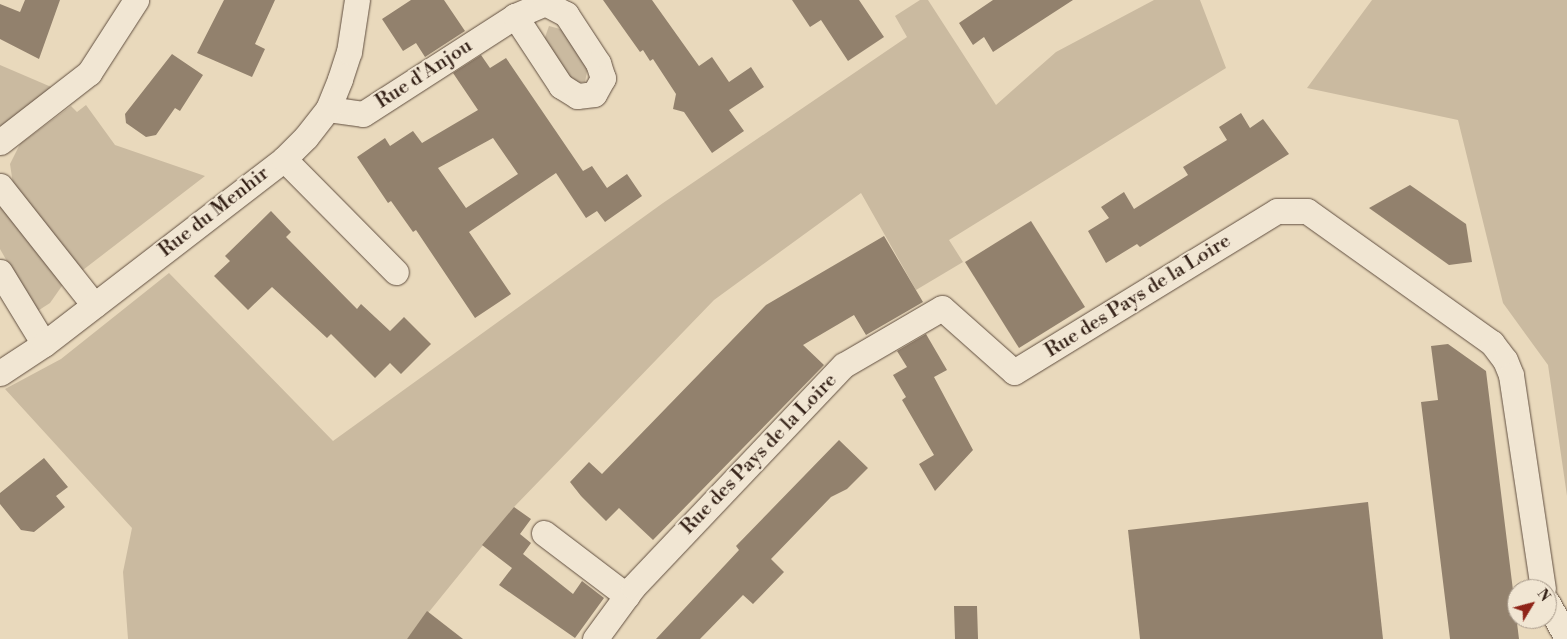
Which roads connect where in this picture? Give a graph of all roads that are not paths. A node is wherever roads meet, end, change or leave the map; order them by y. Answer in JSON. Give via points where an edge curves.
{"nodes":[{"id":1,"x":136,"y":0,"type":"edge"},
{"id":2,"x":357,"y":0,"type":"edge"},
{"id":3,"x":514,"y":16,"type":"dead end"},
{"id":4,"x":328,"y":108,"type":"junction"},
{"id":5,"x":0,"y":142,"type":"edge"},
{"id":6,"x":284,"y":158,"type":"junction"},
{"id":7,"x":0,"y":186,"type":"edge"},
{"id":8,"x":0,"y":272,"type":"edge"},
{"id":9,"x":396,"y":272,"type":"dead end"},
{"id":10,"x":94,"y":305,"type":"junction"},
{"id":11,"x":44,"y":344,"type":"junction"},
{"id":12,"x":0,"y":373,"type":"edge"},
{"id":13,"x":544,"y":533,"type":"dead end"},
{"id":14,"x":1542,"y":579,"type":"edge"},
{"id":15,"x":627,"y":596,"type":"junction"},
{"id":16,"x":1557,"y":620,"type":"edge"},
{"id":17,"x":1567,"y":638,"type":"edge"},
{"id":18,"x":595,"y":639,"type":"edge"}],
"edges":[{"from":1,"to":5,"type":"street","via":[[89,74]]},
{"from":2,"to":4,"type":"street","name":"Rue du Menhir","via":[[349,52]]},
{"from":3,"to":4,"type":"street","name":"Rue d'Anjou","via":[[362,114]]},
{"from":4,"to":6,"type":"street","name":"Rue du Menhir"},
{"from":6,"to":9,"type":"street"},
{"from":6,"to":10,"type":"street","name":"Rue du Menhir"},
{"from":7,"to":10,"type":"street"},
{"from":8,"to":11,"type":"street"},
{"from":10,"to":11,"type":"street","name":"Rue du Menhir"},
{"from":11,"to":12,"type":"street","name":"Rue du Menhir"},
{"from":13,"to":15,"type":"street"},
{"from":14,"to":15,"type":"street","name":"Rue des Pays de la Loire","via":[[1511,375],[1505,360],[1492,343],[1307,211],[1277,211],[1014,372],[942,308],[844,365]]},
{"from":15,"to":18,"type":"street","name":"Rue des Pays de la Loire"},
{"from":16,"to":17,"type":"street"}]}
